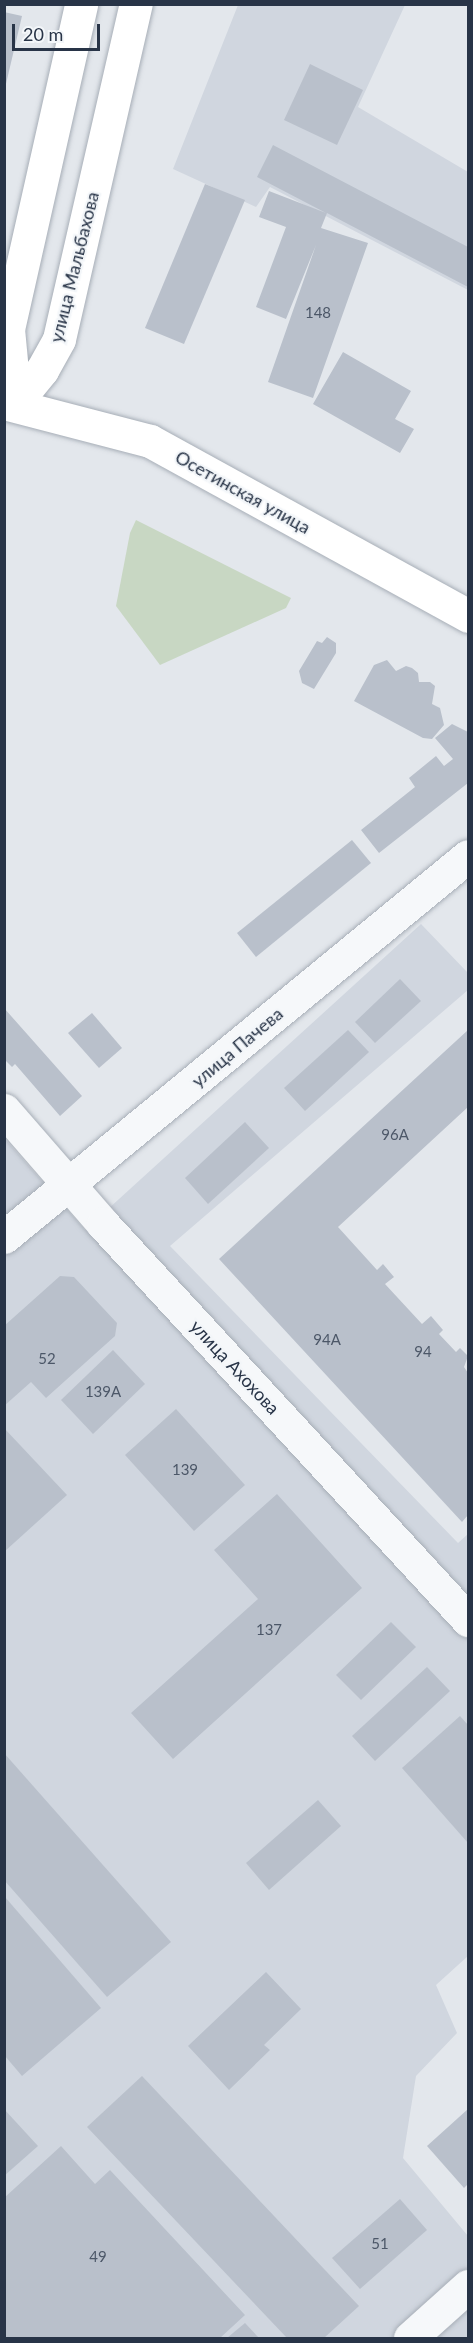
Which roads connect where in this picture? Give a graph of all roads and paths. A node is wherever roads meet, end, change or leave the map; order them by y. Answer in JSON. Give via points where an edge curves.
{"nodes":[{"id":1,"x":81,"y":4,"type":"edge"},
{"id":2,"x":136,"y":4,"type":"edge"},
{"id":3,"x":10,"y":403,"type":"edge"},
{"id":4,"x":468,"y":616,"type":"edge"},
{"id":5,"x":468,"y":856,"type":"edge"},
{"id":6,"x":4,"y":1110,"type":"edge"},
{"id":7,"x":69,"y":1184,"type":"junction"},
{"id":8,"x":4,"y":1237,"type":"edge"},
{"id":9,"x":468,"y":1620,"type":"edge"},
{"id":10,"x":468,"y":2286,"type":"edge"},
{"id":11,"x":410,"y":2338,"type":"edge"}],
"edges":[{"from":1,"to":3,"type":"main road","via":[[8,329]]},
{"from":2,"to":3,"type":"main road","name":"улица Мальбахова","via":[[59,339],[42,370]]},
{"from":3,"to":4,"type":"main road","name":"Осетинская улица","via":[[150,441]]},
{"from":5,"to":7,"type":"street","name":"улица Пачева"},
{"from":6,"to":7,"type":"street","name":"улица Ахохова"},
{"from":7,"to":8,"type":"street","name":"улица Пачева"},
{"from":7,"to":9,"type":"street","name":"улица Ахохова"},
{"from":10,"to":11,"type":"street"}]}
